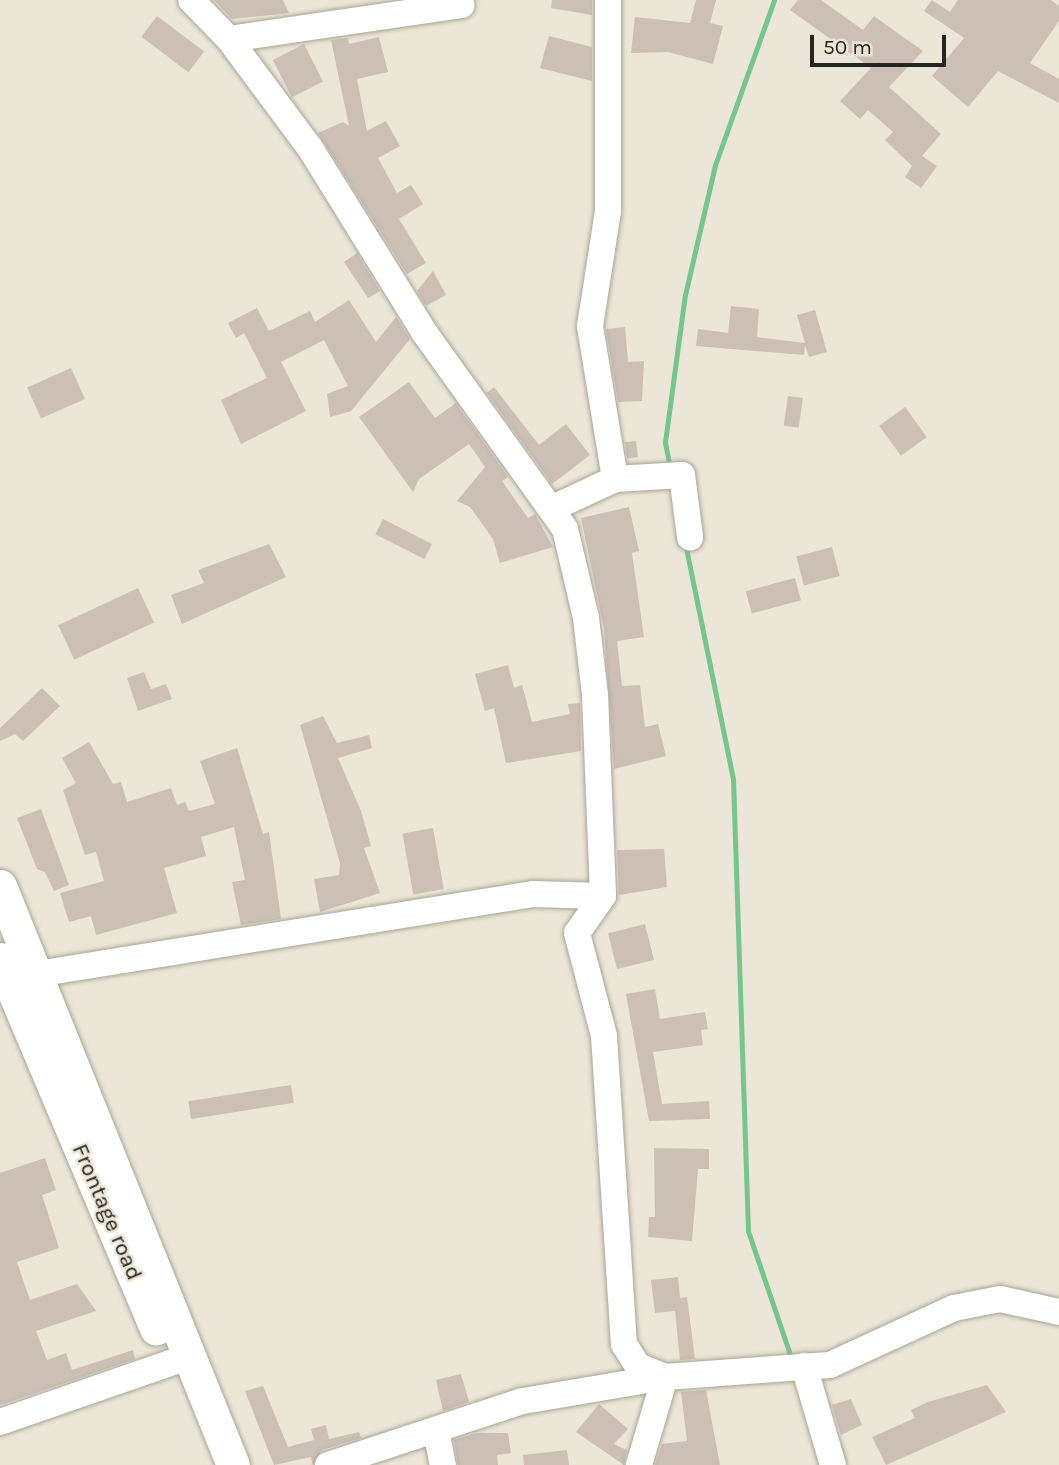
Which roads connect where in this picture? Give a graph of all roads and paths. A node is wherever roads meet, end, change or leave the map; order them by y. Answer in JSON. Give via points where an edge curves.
{"nodes":[{"id":1,"x":191,"y":0,"type":"edge"},
{"id":2,"x":608,"y":0,"type":"edge"},
{"id":3,"x":462,"y":5,"type":"dead end"},
{"id":4,"x":361,"y":9,"type":"edge"},
{"id":5,"x":229,"y":39,"type":"junction"},
{"id":6,"x":615,"y":479,"type":"junction"},
{"id":7,"x":555,"y":507,"type":"junction"},
{"id":8,"x":690,"y":537,"type":"dead end"},
{"id":9,"x":0,"y":886,"type":"edge"},
{"id":10,"x":603,"y":896,"type":"junction"},
{"id":11,"x":0,"y":959,"type":"edge"},
{"id":12,"x":37,"y":974,"type":"junction"},
{"id":13,"x":1059,"y":1312,"type":"edge"},
{"id":14,"x":181,"y":1359,"type":"junction"},
{"id":15,"x":804,"y":1366,"type":"junction"},
{"id":16,"x":664,"y":1377,"type":"junction"},
{"id":17,"x":0,"y":1422,"type":"edge"},
{"id":18,"x":436,"y":1430,"type":"junction"},
{"id":19,"x":212,"y":1465,"type":"edge"},
{"id":20,"x":233,"y":1465,"type":"edge"},
{"id":21,"x":328,"y":1465,"type":"edge"},
{"id":22,"x":443,"y":1465,"type":"edge"},
{"id":23,"x":639,"y":1465,"type":"edge"},
{"id":24,"x":833,"y":1465,"type":"edge"}],
"edges":[{"from":1,"to":5,"type":"street"},
{"from":2,"to":6,"type":"street","via":[[608,211],[590,326]]},
{"from":3,"to":4,"type":"street"},
{"from":4,"to":5,"type":"street"},
{"from":5,"to":7,"type":"street","via":[[310,148],[424,332]]},
{"from":6,"to":7,"type":"street"},
{"from":6,"to":8,"type":"street","via":[[649,472],[682,475]]},
{"from":7,"to":10,"type":"street","via":[[586,618]]},
{"from":9,"to":12,"type":"main road"},
{"from":10,"to":12,"type":"street","via":[[533,894]]},
{"from":10,"to":16,"type":"street","via":[[577,933],[604,1036],[624,1343],[638,1366]]},
{"from":11,"to":14,"type":"main road","name":"Frontage road"},
{"from":12,"to":14,"type":"main road"},
{"from":13,"to":15,"type":"street","via":[[1000,1299],[965,1306],[830,1365]]},
{"from":14,"to":17,"type":"street"},
{"from":14,"to":19,"type":"main road","name":"Frontage road"},
{"from":14,"to":20,"type":"main road"},
{"from":15,"to":16,"type":"street"},
{"from":15,"to":24,"type":"street"},
{"from":16,"to":18,"type":"street","via":[[523,1401]]},
{"from":16,"to":23,"type":"street"},
{"from":18,"to":21,"type":"street"},
{"from":18,"to":22,"type":"street"}]}
